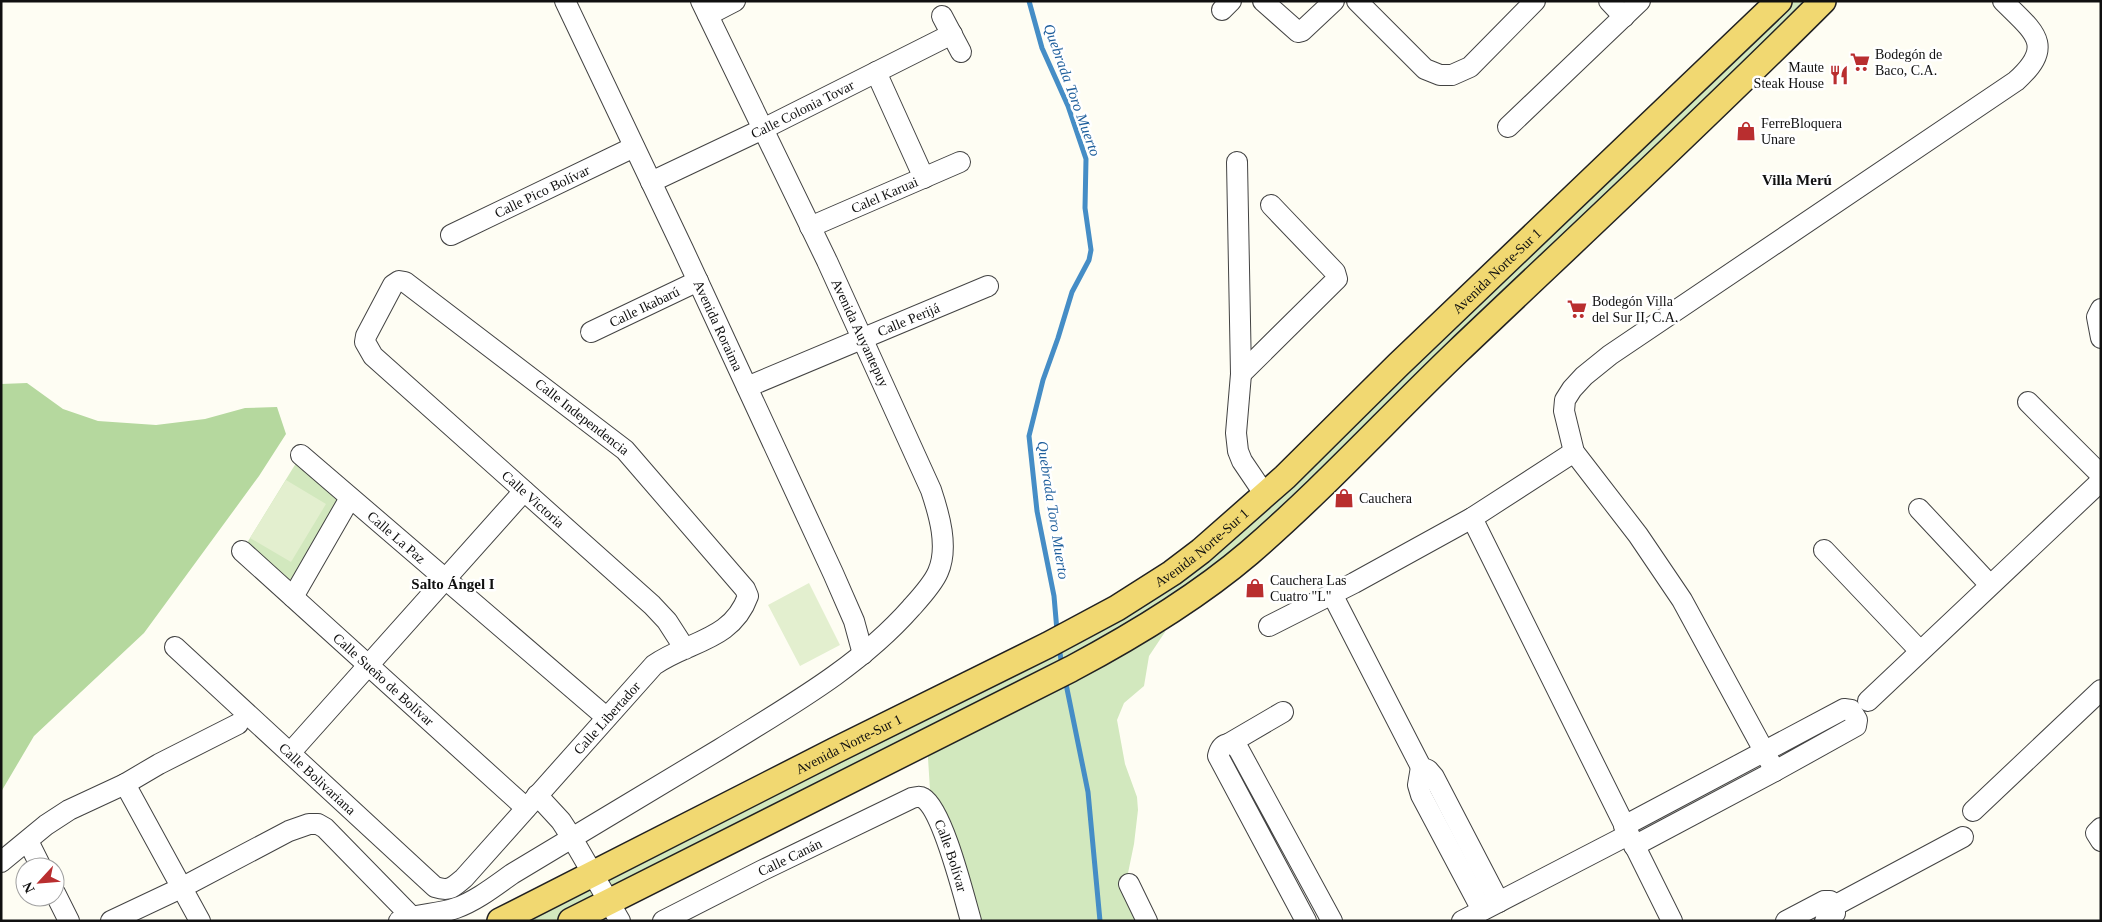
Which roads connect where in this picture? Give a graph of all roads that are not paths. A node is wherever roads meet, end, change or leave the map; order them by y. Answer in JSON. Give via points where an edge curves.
{"nodes":[{"id":1,"x":565,"y":1,"type":"edge"},
{"id":2,"x":736,"y":1,"type":"edge"},
{"id":3,"x":1263,"y":1,"type":"edge"},
{"id":4,"x":1334,"y":1,"type":"edge"},
{"id":5,"x":1356,"y":1,"type":"edge"},
{"id":6,"x":1536,"y":1,"type":"edge"},
{"id":7,"x":1609,"y":1,"type":"edge"},
{"id":8,"x":1640,"y":1,"type":"edge"},
{"id":9,"x":1779,"y":1,"type":"edge"},
{"id":10,"x":1823,"y":1,"type":"edge"},
{"id":11,"x":2003,"y":1,"type":"edge"},
{"id":12,"x":704,"y":8,"type":"edge"},
{"id":13,"x":942,"y":16,"type":"dead end"},
{"id":14,"x":1624,"y":17,"type":"junction"},
{"id":15,"x":952,"y":34,"type":"junction"},
{"id":16,"x":961,"y":52,"type":"dead end"},
{"id":17,"x":876,"y":72,"type":"junction"},
{"id":18,"x":1508,"y":127,"type":"dead end"},
{"id":19,"x":763,"y":129,"type":"junction"},
{"id":20,"x":634,"y":147,"type":"junction"},
{"id":21,"x":960,"y":162,"type":"dead end"},
{"id":22,"x":1237,"y":162,"type":"dead end"},
{"id":23,"x":924,"y":178,"type":"junction"},
{"id":24,"x":651,"y":182,"type":"junction"},
{"id":25,"x":1271,"y":205,"type":"dead end"},
{"id":26,"x":810,"y":227,"type":"junction"},
{"id":27,"x":451,"y":235,"type":"dead end"},
{"id":28,"x":698,"y":281,"type":"junction"},
{"id":29,"x":988,"y":286,"type":"dead end"},
{"id":30,"x":2101,"y":309,"type":"edge"},
{"id":31,"x":591,"y":332,"type":"dead end"},
{"id":32,"x":2101,"y":338,"type":"edge"},
{"id":33,"x":862,"y":339,"type":"junction"},
{"id":34,"x":373,"y":356,"type":"joint"},
{"id":35,"x":1242,"y":374,"type":"junction"},
{"id":36,"x":747,"y":387,"type":"junction"},
{"id":37,"x":2028,"y":402,"type":"dead end"},
{"id":38,"x":1574,"y":452,"type":"junction"},
{"id":39,"x":301,"y":455,"type":"dead end"},
{"id":40,"x":2101,"y":475,"type":"edge"},
{"id":41,"x":2101,"y":481,"type":"edge"},
{"id":42,"x":524,"y":491,"type":"junction"},
{"id":43,"x":1265,"y":495,"type":"junction"},
{"id":44,"x":350,"y":498,"type":"junction"},
{"id":45,"x":1919,"y":509,"type":"dead end"},
{"id":46,"x":1472,"y":518,"type":"junction"},
{"id":47,"x":1824,"y":550,"type":"dead end"},
{"id":48,"x":242,"y":551,"type":"dead end"},
{"id":49,"x":735,"y":577,"type":"joint"},
{"id":50,"x":446,"y":580,"type":"junction"},
{"id":51,"x":1990,"y":585,"type":"junction"},
{"id":52,"x":1332,"y":594,"type":"junction"},
{"id":53,"x":294,"y":597,"type":"junction"},
{"id":54,"x":1269,"y":626,"type":"dead end"},
{"id":55,"x":175,"y":647,"type":"dead end"},
{"id":56,"x":685,"y":649,"type":"junction"},
{"id":57,"x":1920,"y":651,"type":"junction"},
{"id":58,"x":863,"y":654,"type":"junction"},
{"id":59,"x":369,"y":665,"type":"junction"},
{"id":60,"x":2101,"y":690,"type":"edge"},
{"id":61,"x":1868,"y":701,"type":"dead end"},
{"id":62,"x":1283,"y":712,"type":"dead end"},
{"id":63,"x":606,"y":717,"type":"junction"},
{"id":64,"x":238,"y":724,"type":"dead end"},
{"id":65,"x":1230,"y":743,"type":"junction"},
{"id":66,"x":1765,"y":752,"type":"junction"},
{"id":67,"x":290,"y":753,"type":"junction"},
{"id":68,"x":1775,"y":771,"type":"junction"},
{"id":69,"x":125,"y":784,"type":"junction"},
{"id":70,"x":919,"y":797,"type":"joint"},
{"id":71,"x":531,"y":801,"type":"junction"},
{"id":72,"x":1973,"y":811,"type":"dead end"},
{"id":73,"x":2101,"y":828,"type":"edge"},
{"id":74,"x":1628,"y":836,"type":"junction"},
{"id":75,"x":1963,"y":837,"type":"dead end"},
{"id":76,"x":572,"y":838,"type":"junction"},
{"id":77,"x":28,"y":841,"type":"junction"},
{"id":78,"x":2101,"y":841,"type":"edge"},
{"id":79,"x":37,"y":857,"type":"edge"},
{"id":80,"x":1,"y":862,"type":"edge"},
{"id":81,"x":1301,"y":863,"type":"junction"},
{"id":82,"x":593,"y":874,"type":"junction"},
{"id":83,"x":1281,"y":874,"type":"junction"},
{"id":84,"x":464,"y":878,"type":"joint"},
{"id":85,"x":1128,"y":884,"type":"dead end"},
{"id":86,"x":182,"y":888,"type":"junction"},
{"id":87,"x":1490,"y":906,"type":"junction"},
{"id":88,"x":62,"y":907,"type":"edge"},
{"id":89,"x":614,"y":911,"type":"edge"},
{"id":90,"x":1830,"y":913,"type":"edge"},
{"id":91,"x":966,"y":915,"type":"edge"},
{"id":92,"x":405,"y":918,"type":"edge"},
{"id":93,"x":69,"y":921,"type":"edge"},
{"id":94,"x":111,"y":921,"type":"edge"},
{"id":95,"x":200,"y":921,"type":"edge"},
{"id":96,"x":500,"y":921,"type":"edge"},
{"id":97,"x":571,"y":921,"type":"edge"},
{"id":98,"x":663,"y":921,"type":"edge"},
{"id":99,"x":1148,"y":921,"type":"edge"},
{"id":100,"x":1306,"y":921,"type":"edge"},
{"id":101,"x":1332,"y":921,"type":"edge"},
{"id":102,"x":1462,"y":921,"type":"edge"},
{"id":103,"x":1672,"y":921,"type":"edge"},
{"id":104,"x":1786,"y":921,"type":"edge"}],
"edges":[{"from":1,"to":20,"type":"street","name":"Avenida Roraima"},
{"from":2,"to":12,"type":"street"},
{"from":3,"to":4,"type":"street","via":[[1298,32]]},
{"from":5,"to":6,"type":"street","via":[[1425,68],[1440,75],[1452,75],[1470,67]]},
{"from":7,"to":14,"type":"street"},
{"from":8,"to":14,"type":"street"},
{"from":9,"to":43,"type":"main road","name":"Avenida Norte-Sur 1"},
{"from":10,"to":89,"type":"main road","via":[[1265,538],[1193,596],[1102,653]]},
{"from":11,"to":38,"type":"street","via":[[2038,42],[2039,52],[2028,70],[1624,345],[1591,371],[1565,400],[1564,410]]},
{"from":12,"to":19,"type":"street","name":"Avenida Auyantepuy"},
{"from":13,"to":15,"type":"street"},
{"from":14,"to":18,"type":"street"},
{"from":15,"to":16,"type":"street"},
{"from":15,"to":17,"type":"street","name":"Calle Colonia Tovar"},
{"from":17,"to":19,"type":"street","name":"Calle Colonia Tovar"},
{"from":17,"to":23,"type":"street"},
{"from":19,"to":24,"type":"street","name":"Calle Colonia Tovar"},
{"from":19,"to":26,"type":"street","name":"Avenida Auyantepuy"},
{"from":20,"to":24,"type":"street","name":"Avenida Roraima"},
{"from":20,"to":27,"type":"street","name":"Calle Pico Bolívar"},
{"from":21,"to":23,"type":"street","name":"Calel Karuai"},
{"from":22,"to":35,"type":"street"},
{"from":23,"to":26,"type":"street","name":"Calel Karuai"},
{"from":24,"to":28,"type":"street","name":"Avenida Roraima"},
{"from":25,"to":35,"type":"street","via":[[1335,272],[1337,279]]},
{"from":26,"to":33,"type":"street","name":"Avenida Auyantepuy"},
{"from":28,"to":31,"type":"street","name":"Calle Ikabarú"},
{"from":28,"to":36,"type":"street","name":"Avenida Roraima"},
{"from":29,"to":33,"type":"street","name":"Calle Perijá"},
{"from":30,"to":32,"type":"street","via":[[2097,317]]},
{"from":33,"to":36,"type":"street","name":"Calle Perijá"},
{"from":33,"to":58,"type":"street","name":"Avenida Auyantepuy","via":[[931,490],[942,535],[938,572],[899,621]]},
{"from":34,"to":42,"type":"street","name":"Calle Victoria"},
{"from":34,"to":49,"type":"street","name":"Calle Independencia","via":[[365,342],[366,336],[393,285],[405,282],[625,450]]},
{"from":35,"to":43,"type":"street","via":[[1236,433],[1238,451],[1249,474]]},
{"from":36,"to":58,"type":"street","name":"Avenida Roraima","via":[[854,621]]},
{"from":37,"to":40,"type":"street"},
{"from":38,"to":46,"type":"street"},
{"from":38,"to":66,"type":"street","via":[[1638,535],[1682,600]]},
{"from":39,"to":44,"type":"street","name":"Calle La Paz"},
{"from":41,"to":51,"type":"street"},
{"from":42,"to":50,"type":"street"},
{"from":42,"to":56,"type":"street","name":"Calle Victoria","via":[[652,605]]},
{"from":43,"to":82,"type":"main road","name":"Avenida Norte-Sur 1","via":[[1172,574],[1089,624]]},
{"from":44,"to":50,"type":"street","name":"Calle La Paz"},
{"from":44,"to":53,"type":"street"},
{"from":45,"to":51,"type":"street"},
{"from":46,"to":52,"type":"street"},
{"from":46,"to":74,"type":"street"},
{"from":47,"to":57,"type":"street"},
{"from":48,"to":53,"type":"street","name":"Calle Sueño de Bolívar"},
{"from":49,"to":56,"type":"street","name":"Calle Libertador","via":[[748,596],[744,606],[726,628]]},
{"from":50,"to":59,"type":"street"},
{"from":50,"to":63,"type":"street","name":"Calle La Paz"},
{"from":51,"to":57,"type":"street"},
{"from":52,"to":54,"type":"street"},
{"from":52,"to":87,"type":"street","via":[[1421,767],[1418,785],[1421,794]]},
{"from":53,"to":59,"type":"street","name":"Calle Sueño de Bolívar"},
{"from":55,"to":67,"type":"street","name":"Calle Bolivariana"},
{"from":56,"to":63,"type":"street","name":"Calle Libertador","via":[[654,665]]},
{"from":57,"to":61,"type":"street"},
{"from":58,"to":76,"type":"street","name":"Avenida Auyantepuy","via":[[808,694]]},
{"from":59,"to":67,"type":"street"},
{"from":59,"to":71,"type":"street","name":"Calle Sueño de Bolívar"},
{"from":60,"to":72,"type":"street"},
{"from":62,"to":65,"type":"street"},
{"from":63,"to":71,"type":"street","name":"Calle Libertador"},
{"from":64,"to":69,"type":"street"},
{"from":65,"to":81,"type":"street","via":[[1240,750]]},
{"from":65,"to":83,"type":"street","via":[[1220,749],[1218,756]]},
{"from":66,"to":68,"type":"street"},
{"from":66,"to":68,"type":"street","via":[[1844,709],[1851,710],[1857,720],[1856,726]]},
{"from":66,"to":74,"type":"street"},
{"from":67,"to":84,"type":"street","name":"Calle Bolivariana","via":[[435,887],[444,890],[454,887]]},
{"from":68,"to":74,"type":"street"},
{"from":69,"to":77,"type":"street","via":[[69,810]]},
{"from":69,"to":86,"type":"street"},
{"from":70,"to":91,"type":"street","name":"Calle Bolívar","via":[[931,806],[941,824]]},
{"from":70,"to":98,"type":"street","name":"Calle Canán"},
{"from":71,"to":76,"type":"street","name":"Calle Sueño de Bolívar","via":[[561,821]]},
{"from":71,"to":84,"type":"street","name":"Calle Libertador"},
{"from":73,"to":78,"type":"street","via":[[2096,833]]},
{"from":74,"to":87,"type":"street"},
{"from":74,"to":103,"type":"street"},
{"from":75,"to":90,"type":"street"},
{"from":76,"to":82,"type":"street","name":"Calle Sueño de Bolívar"},
{"from":76,"to":92,"type":"street","name":"Avenida Auyantepuy","via":[[469,903]]},
{"from":77,"to":79,"type":"street"},
{"from":77,"to":80,"type":"street"},
{"from":81,"to":83,"type":"street"},
{"from":81,"to":101,"type":"street"},
{"from":82,"to":89,"type":"street","name":"Calle Sueño de Bolívar"},
{"from":82,"to":96,"type":"main road","name":"Avenida Norte-Sur 1"},
{"from":83,"to":100,"type":"street"},
{"from":85,"to":99,"type":"street"},
{"from":86,"to":92,"type":"street","via":[[289,830],[318,824]]},
{"from":86,"to":94,"type":"street"},
{"from":86,"to":95,"type":"street"},
{"from":87,"to":102,"type":"street"},
{"from":88,"to":93,"type":"street"},
{"from":89,"to":97,"type":"main road"},
{"from":90,"to":104,"type":"street","via":[[1830,901],[1824,901]]}]}
